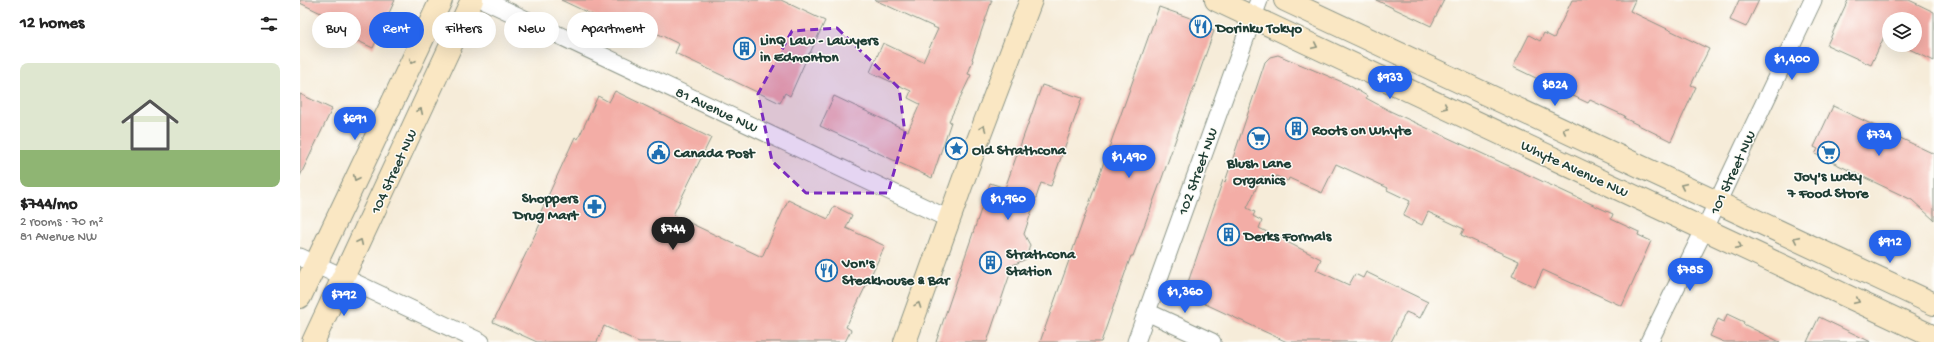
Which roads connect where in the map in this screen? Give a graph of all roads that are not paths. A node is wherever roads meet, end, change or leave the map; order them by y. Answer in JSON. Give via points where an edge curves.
{"nodes":[{"id":1,"x":441,"y":0,"type":"edge"},
{"id":2,"x":472,"y":0,"type":"edge"},
{"id":3,"x":484,"y":0,"type":"edge"},
{"id":4,"x":1031,"y":0,"type":"edge"},
{"id":5,"x":1216,"y":0,"type":"edge"},
{"id":6,"x":1285,"y":0,"type":"edge"},
{"id":7,"x":1813,"y":0,"type":"edge"},
{"id":8,"x":1256,"y":9,"type":"edge"},
{"id":9,"x":1718,"y":202,"type":"junction"},
{"id":10,"x":949,"y":219,"type":"junction"},
{"id":11,"x":1704,"y":229,"type":"junction"},
{"id":12,"x":308,"y":260,"type":"edge"},
{"id":13,"x":344,"y":278,"type":"junction"},
{"id":14,"x":300,"y":297,"type":"edge"},
{"id":15,"x":1934,"y":304,"type":"edge"},
{"id":16,"x":1147,"y":312,"type":"junction"},
{"id":17,"x":1934,"y":337,"type":"edge"},
{"id":18,"x":313,"y":342,"type":"edge"},
{"id":19,"x":481,"y":342,"type":"edge"},
{"id":20,"x":905,"y":342,"type":"edge"},
{"id":21,"x":1136,"y":342,"type":"edge"},
{"id":22,"x":1212,"y":342,"type":"edge"},
{"id":23,"x":1649,"y":342,"type":"edge"}],
"edges":[{"from":1,"to":12,"type":"main road","name":"104 Street NW","one_way":true},
{"from":13,"to":2,"type":"main road","name":"104 Street NW","one_way":true},
{"from":3,"to":10,"type":"street","name":"81 Avenue NW"},
{"from":10,"to":4,"type":"main road","one_way":true},
{"from":5,"to":8,"type":"main road","name":"Whyte Avenue NW"},
{"from":9,"to":6,"type":"main road","name":"Whyte Avenue NW","one_way":true},
{"from":7,"to":9,"type":"street","name":"101 Street NW"},
{"from":8,"to":11,"type":"main road","name":"Whyte Avenue NW","one_way":true},
{"from":8,"to":16,"type":"street","name":"102 Street NW"},
{"from":9,"to":11,"type":"street","name":"101 Street NW"},
{"from":15,"to":9,"type":"main road","name":"Whyte Avenue NW","one_way":true},
{"from":20,"to":10,"type":"main road","one_way":true},
{"from":11,"to":17,"type":"main road","name":"Whyte Avenue NW","one_way":true},
{"from":11,"to":23,"type":"street","name":"101 Street NW"},
{"from":12,"to":13,"type":"street"},
{"from":12,"to":14,"type":"main road","name":"104 Street NW"},
{"from":13,"to":18,"type":"main road","name":"104 Street NW"},
{"from":13,"to":19,"type":"street"},
{"from":16,"to":21,"type":"street","name":"102 Street NW"},
{"from":16,"to":22,"type":"street"}]}
